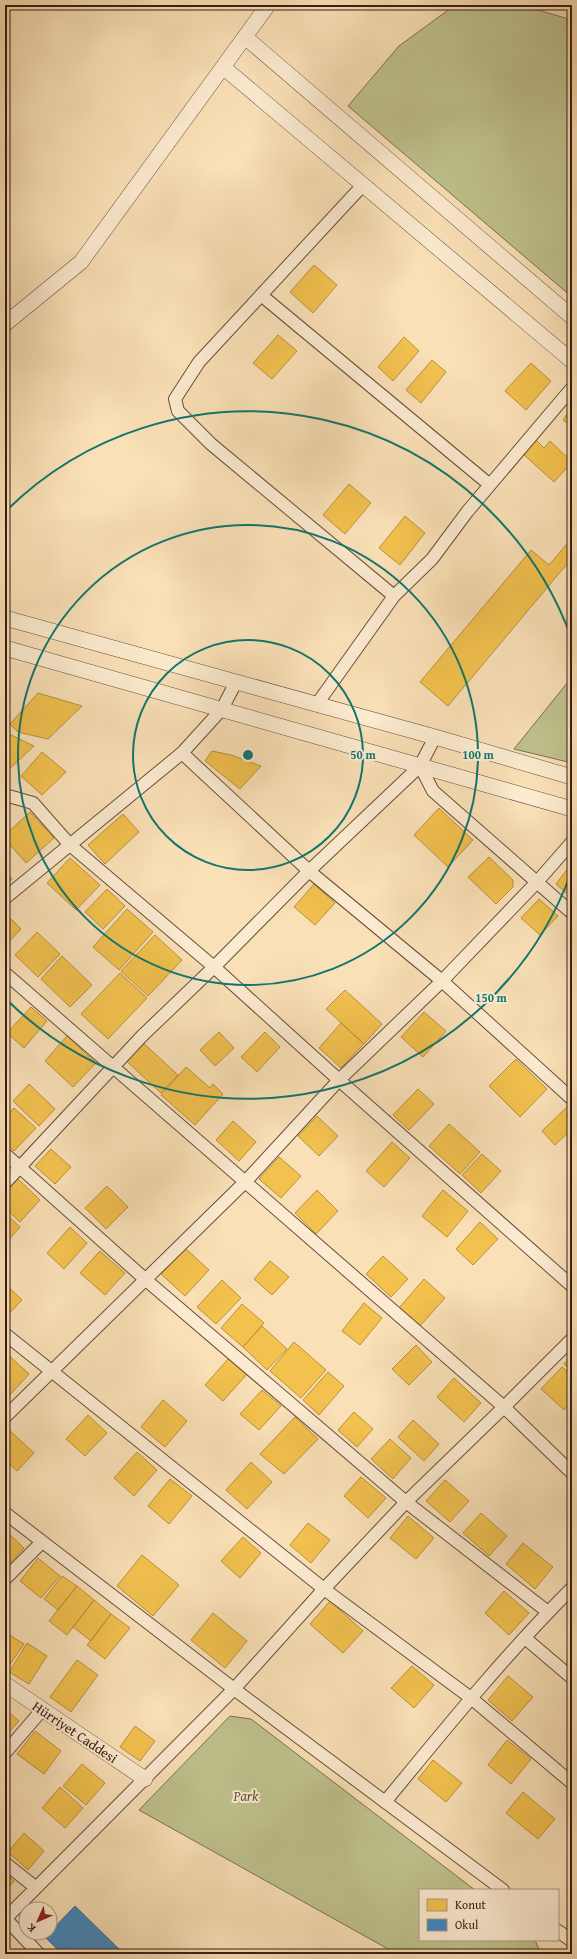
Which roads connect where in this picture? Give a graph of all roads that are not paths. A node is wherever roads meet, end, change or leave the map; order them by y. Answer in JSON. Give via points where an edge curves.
{"nodes":[{"id":1,"x":268,"y":5,"type":"edge"},
{"id":2,"x":245,"y":37,"type":"junction"},
{"id":3,"x":223,"y":67,"type":"junction"},
{"id":4,"x":363,"y":185,"type":"junction"},
{"id":5,"x":261,"y":295,"type":"junction"},
{"id":6,"x":572,"y":317,"type":"edge"},
{"id":7,"x":5,"y":324,"type":"edge"},
{"id":8,"x":572,"y":361,"type":"edge"},
{"id":9,"x":572,"y":388,"type":"edge"},
{"id":10,"x":490,"y":485,"type":"junction"},
{"id":11,"x":394,"y":596,"type":"junction"},
{"id":12,"x":5,"y":618,"type":"edge"},
{"id":13,"x":5,"y":648,"type":"edge"},
{"id":14,"x":236,"y":682,"type":"junction"},
{"id":15,"x":317,"y":704,"type":"junction"},
{"id":16,"x":222,"y":709,"type":"junction"},
{"id":17,"x":435,"y":737,"type":"junction"},
{"id":18,"x":182,"y":753,"type":"junction"},
{"id":19,"x":420,"y":766,"type":"junction"},
{"id":20,"x":572,"y":777,"type":"edge"},
{"id":21,"x":5,"y":795,"type":"edge"},
{"id":22,"x":572,"y":810,"type":"edge"},
{"id":23,"x":572,"y":842,"type":"edge"},
{"id":24,"x":70,"y":845,"type":"junction"},
{"id":25,"x":309,"y":871,"type":"junction"},
{"id":26,"x":537,"y":882,"type":"junction"},
{"id":27,"x":5,"y":898,"type":"edge"},
{"id":28,"x":572,"y":913,"type":"edge"},
{"id":29,"x":214,"y":967,"type":"junction"},
{"id":30,"x":5,"y":973,"type":"edge"},
{"id":31,"x":442,"y":982,"type":"junction"},
{"id":32,"x":114,"y":1067,"type":"junction"},
{"id":33,"x":339,"y":1080,"type":"junction"},
{"id":34,"x":572,"y":1100,"type":"edge"},
{"id":35,"x":5,"y":1154,"type":"edge"},
{"id":36,"x":20,"y":1167,"type":"junction"},
{"id":37,"x":246,"y":1181,"type":"junction"},
{"id":38,"x":5,"y":1183,"type":"edge"},
{"id":39,"x":146,"y":1280,"type":"junction"},
{"id":40,"x":572,"y":1286,"type":"edge"},
{"id":41,"x":5,"y":1334,"type":"edge"},
{"id":42,"x":572,"y":1339,"type":"edge"},
{"id":43,"x":52,"y":1370,"type":"junction"},
{"id":44,"x":504,"y":1407,"type":"junction"},
{"id":45,"x":5,"y":1417,"type":"edge"},
{"id":46,"x":572,"y":1473,"type":"edge"},
{"id":47,"x":406,"y":1502,"type":"junction"},
{"id":48,"x":5,"y":1512,"type":"edge"},
{"id":49,"x":42,"y":1542,"type":"junction"},
{"id":50,"x":5,"y":1579,"type":"edge"},
{"id":51,"x":572,"y":1588,"type":"edge"},
{"id":52,"x":324,"y":1589,"type":"junction"},
{"id":53,"x":548,"y":1612,"type":"junction"},
{"id":54,"x":525,"y":1638,"type":"junction"},
{"id":55,"x":572,"y":1678,"type":"edge"},
{"id":56,"x":5,"y":1684,"type":"edge"},
{"id":57,"x":234,"y":1689,"type":"junction"},
{"id":58,"x":470,"y":1698,"type":"junction"},
{"id":59,"x":42,"y":1710,"type":"junction"},
{"id":60,"x":5,"y":1753,"type":"edge"},
{"id":61,"x":145,"y":1779,"type":"junction"},
{"id":62,"x":572,"y":1783,"type":"edge"},
{"id":63,"x":385,"y":1802,"type":"junction"},
{"id":64,"x":5,"y":1862,"type":"edge"},
{"id":65,"x":35,"y":1887,"type":"junction"},
{"id":66,"x":502,"y":1889,"type":"edge"},
{"id":67,"x":5,"y":1918,"type":"edge"},
{"id":68,"x":559,"y":1932,"type":"edge"},
{"id":69,"x":572,"y":1942,"type":"edge"},
{"id":70,"x":39,"y":1954,"type":"edge"}],
"edges":[{"from":1,"to":2,"type":"street"},
{"from":2,"to":3,"type":"street"},
{"from":2,"to":6,"type":"street"},
{"from":3,"to":4,"type":"street"},
{"from":3,"to":7,"type":"street","via":[[81,262]]},
{"from":4,"to":5,"type":"street"},
{"from":4,"to":8,"type":"street"},
{"from":5,"to":10,"type":"street"},
{"from":5,"to":11,"type":"street","via":[[199,362],[175,398],[178,411],[211,444]]},
{"from":9,"to":10,"type":"street"},
{"from":10,"to":11,"type":"street","via":[[432,559]]},
{"from":11,"to":15,"type":"street"},
{"from":12,"to":14,"type":"street"},
{"from":13,"to":16,"type":"street"},
{"from":14,"to":15,"type":"street"},
{"from":14,"to":16,"type":"street"},
{"from":15,"to":17,"type":"street"},
{"from":16,"to":18,"type":"street"},
{"from":16,"to":19,"type":"street"},
{"from":17,"to":19,"type":"street"},
{"from":17,"to":20,"type":"street"},
{"from":18,"to":24,"type":"street"},
{"from":18,"to":25,"type":"street"},
{"from":19,"to":22,"type":"street"},
{"from":19,"to":25,"type":"street"},
{"from":19,"to":26,"type":"street","via":[[433,791]]},
{"from":21,"to":24,"type":"street","via":[[33,804]]},
{"from":23,"to":26,"type":"street"},
{"from":24,"to":27,"type":"street"},
{"from":24,"to":29,"type":"street"},
{"from":25,"to":29,"type":"street"},
{"from":25,"to":31,"type":"street"},
{"from":26,"to":28,"type":"street"},
{"from":26,"to":31,"type":"street"},
{"from":29,"to":32,"type":"street","via":[[142,1036]]},
{"from":29,"to":33,"type":"street"},
{"from":30,"to":32,"type":"street"},
{"from":31,"to":33,"type":"street"},
{"from":31,"to":34,"type":"street"},
{"from":32,"to":36,"type":"street"},
{"from":32,"to":37,"type":"street"},
{"from":33,"to":37,"type":"street"},
{"from":33,"to":40,"type":"street"},
{"from":35,"to":36,"type":"street"},
{"from":36,"to":38,"type":"street"},
{"from":36,"to":39,"type":"street"},
{"from":37,"to":39,"type":"street"},
{"from":37,"to":44,"type":"street"},
{"from":39,"to":43,"type":"street"},
{"from":39,"to":47,"type":"street"},
{"from":41,"to":43,"type":"street"},
{"from":42,"to":44,"type":"street"},
{"from":43,"to":45,"type":"street"},
{"from":43,"to":52,"type":"street"},
{"from":44,"to":46,"type":"street"},
{"from":44,"to":47,"type":"street"},
{"from":47,"to":52,"type":"street"},
{"from":47,"to":53,"type":"street"},
{"from":48,"to":49,"type":"street"},
{"from":49,"to":50,"type":"street"},
{"from":49,"to":57,"type":"street"},
{"from":51,"to":53,"type":"street"},
{"from":52,"to":57,"type":"street"},
{"from":52,"to":58,"type":"street"},
{"from":53,"to":54,"type":"street"},
{"from":54,"to":55,"type":"street"},
{"from":54,"to":58,"type":"street"},
{"from":56,"to":59,"type":"street","name":"Hürriyet Caddesi"},
{"from":57,"to":61,"type":"street"},
{"from":57,"to":63,"type":"street"},
{"from":58,"to":62,"type":"street"},
{"from":58,"to":63,"type":"street"},
{"from":59,"to":60,"type":"street"},
{"from":59,"to":61,"type":"street","name":"Hürriyet Caddesi"},
{"from":61,"to":65,"type":"street"},
{"from":63,"to":66,"type":"street"},
{"from":64,"to":65,"type":"street"},
{"from":65,"to":67,"type":"street"},
{"from":67,"to":70,"type":"street"},
{"from":68,"to":69,"type":"street"}]}
